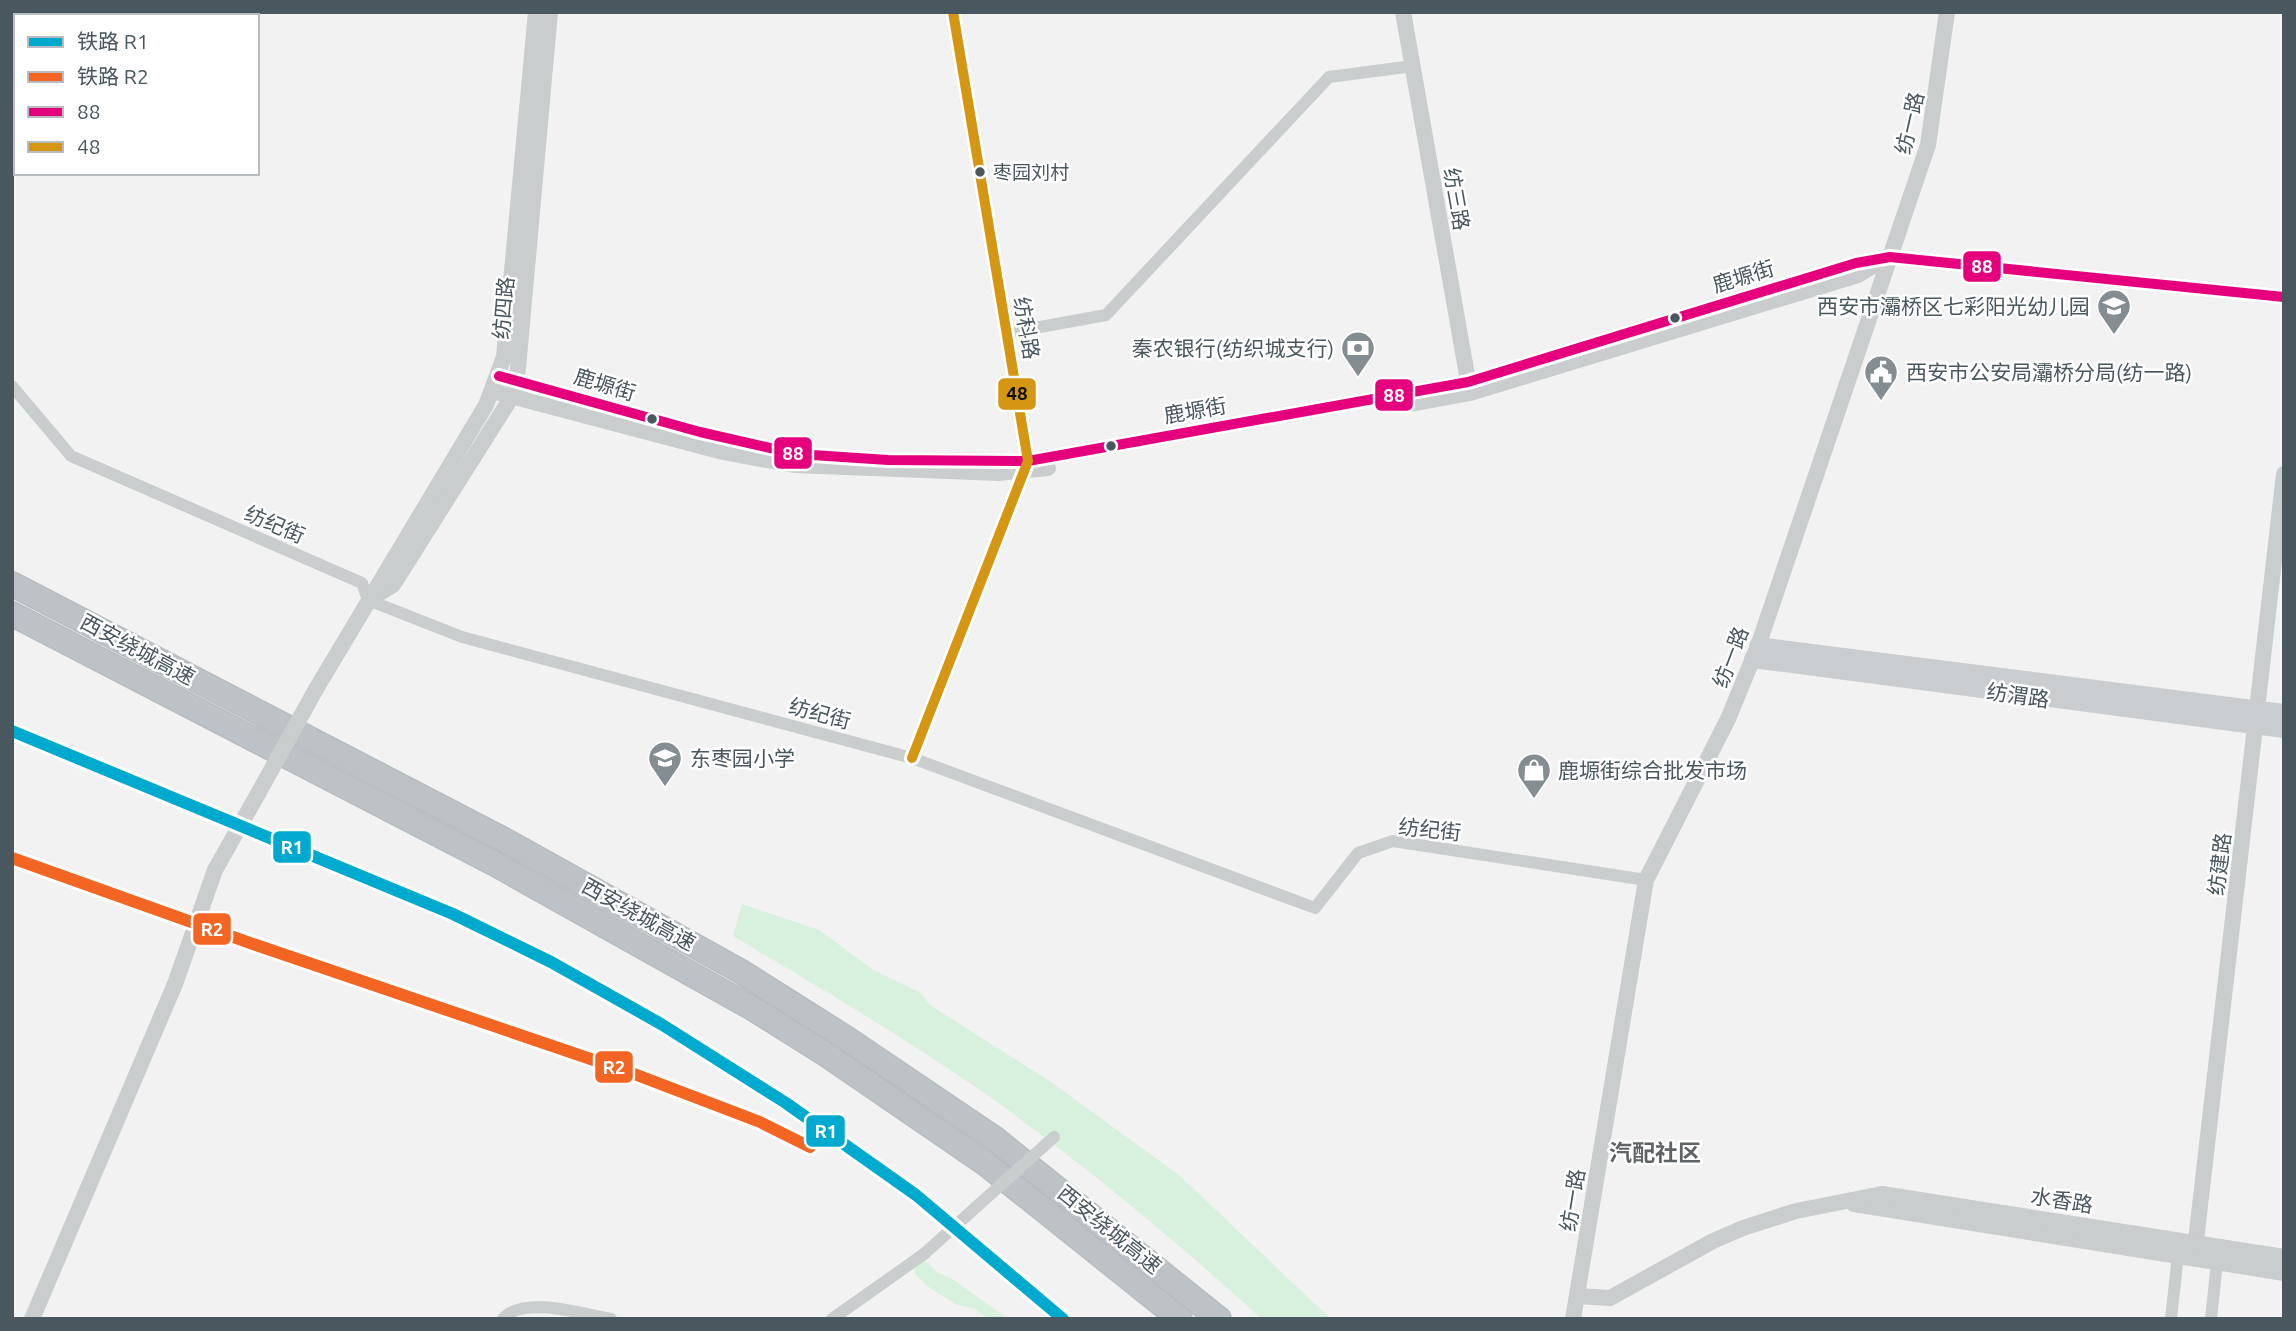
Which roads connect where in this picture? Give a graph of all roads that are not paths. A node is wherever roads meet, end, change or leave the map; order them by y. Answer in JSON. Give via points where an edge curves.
{"nodes":[{"id":1,"x":536,"y":12,"type":"edge"},
{"id":2,"x":550,"y":12,"type":"edge"},
{"id":3,"x":953,"y":12,"type":"edge"},
{"id":4,"x":1403,"y":12,"type":"edge"},
{"id":5,"x":1947,"y":12,"type":"edge"},
{"id":6,"x":1413,"y":66,"type":"junction"},
{"id":7,"x":1890,"y":257,"type":"junction"},
{"id":8,"x":2284,"y":297,"type":"edge"},
{"id":9,"x":1007,"y":333,"type":"junction"},
{"id":10,"x":499,"y":376,"type":"junction"},
{"id":11,"x":12,"y":386,"type":"edge"},
{"id":12,"x":1469,"y":388,"type":"junction"},
{"id":13,"x":515,"y":389,"type":"junction"},
{"id":14,"x":492,"y":391,"type":"junction"},
{"id":15,"x":1026,"y":467,"type":"junction"},
{"id":16,"x":2284,"y":474,"type":"edge"},
{"id":17,"x":12,"y":584,"type":"edge"},
{"id":18,"x":368,"y":600,"type":"junction"},
{"id":19,"x":12,"y":614,"type":"edge"},
{"id":20,"x":1755,"y":653,"type":"junction"},
{"id":21,"x":2284,"y":713,"type":"edge"},
{"id":22,"x":2257,"y":718,"type":"junction"},
{"id":23,"x":2284,"y":729,"type":"edge"},
{"id":24,"x":912,"y":758,"type":"junction"},
{"id":25,"x":1646,"y":880,"type":"junction"},
{"id":26,"x":1054,"y":1137,"type":"dead end"},
{"id":27,"x":2189,"y":1252,"type":"junction"},
{"id":28,"x":2284,"y":1257,"type":"edge"},
{"id":29,"x":2217,"y":1262,"type":"junction"},
{"id":30,"x":2284,"y":1273,"type":"edge"},
{"id":31,"x":1578,"y":1296,"type":"junction"},
{"id":32,"x":32,"y":1319,"type":"edge"},
{"id":33,"x":503,"y":1319,"type":"edge"},
{"id":34,"x":611,"y":1319,"type":"edge"},
{"id":35,"x":832,"y":1319,"type":"edge"},
{"id":36,"x":1180,"y":1319,"type":"edge"},
{"id":37,"x":1219,"y":1319,"type":"edge"},
{"id":38,"x":1573,"y":1319,"type":"edge"},
{"id":39,"x":2171,"y":1319,"type":"edge"},
{"id":40,"x":2211,"y":1319,"type":"edge"}],
"edges":[{"from":1,"to":10,"type":"street","name":"纺四路","via":[[514,264]]},
{"from":2,"to":13,"type":"street","name":"纺四路"},
{"from":3,"to":9,"type":"street","name":"纺科路"},
{"from":4,"to":6,"type":"street","name":"纺三路"},
{"from":5,"to":7,"type":"street","name":"纺一路","via":[[1933,129]]},
{"from":6,"to":9,"type":"street","via":[[1329,77],[1106,315]]},
{"from":6,"to":12,"type":"street","name":"纺三路"},
{"from":7,"to":8,"type":"street","name":"鹿塬街"},
{"from":7,"to":12,"type":"street","name":"鹿塬街","via":[[1856,263]]},
{"from":7,"to":20,"type":"street","name":"纺一路"},
{"from":9,"to":15,"type":"street","name":"纺科路"},
{"from":10,"to":13,"type":"street","name":"鹿塬街"},
{"from":10,"to":14,"type":"street","name":"纺四路"},
{"from":11,"to":18,"type":"street","name":"纺纪街","via":[[71,456],[362,583]]},
{"from":12,"to":15,"type":"street","name":"鹿塬街"},
{"from":13,"to":14,"type":"street","name":"鹿塬街"},
{"from":13,"to":15,"type":"street","name":"鹿塬街","via":[[785,452]]},
{"from":13,"to":18,"type":"street","name":"纺四路","via":[[393,585]]},
{"from":14,"to":18,"type":"street","name":"纺四路"},
{"from":15,"to":24,"type":"street"},
{"from":16,"to":22,"type":"street","name":"纺建路"},
{"from":17,"to":37,"type":"highway","name":"西安绕城高速","via":[[509,843],[740,971],[994,1138]]},
{"from":18,"to":24,"type":"street","name":"纺纪街","via":[[462,637]]},
{"from":18,"to":32,"type":"street","name":"纺四路","bridge":true,"via":[[215,870],[175,984]]},
{"from":19,"to":36,"type":"highway","name":"西安绕城高速","via":[[507,870],[752,1008],[986,1164]]},
{"from":20,"to":22,"type":"main road","name":"纺渭路"},
{"from":20,"to":25,"type":"street","name":"纺一路","via":[[1728,719]]},
{"from":21,"to":22,"type":"main road","name":"纺渭路"},
{"from":22,"to":23,"type":"main road","name":"纺渭路"},
{"from":22,"to":27,"type":"street","name":"纺建路"},
{"from":24,"to":25,"type":"street","name":"纺纪街","via":[[1315,908],[1358,853],[1393,841]]},
{"from":25,"to":31,"type":"street","name":"纺一路"},
{"from":26,"to":35,"type":"street","bridge":true,"via":[[924,1254]]},
{"from":27,"to":28,"type":"street","name":"水香路"},
{"from":27,"to":29,"type":"street","name":"水香路"},
{"from":27,"to":31,"type":"street","name":"水香路","via":[[1896,1194],[1776,1216],[1727,1234],[1610,1298]]},
{"from":27,"to":39,"type":"street"},
{"from":29,"to":30,"type":"street","name":"水香路"},
{"from":29,"to":40,"type":"street"},
{"from":31,"to":38,"type":"street","name":"纺一路"},
{"from":33,"to":34,"type":"street","via":[[509,1311],[525,1305]]}]}
